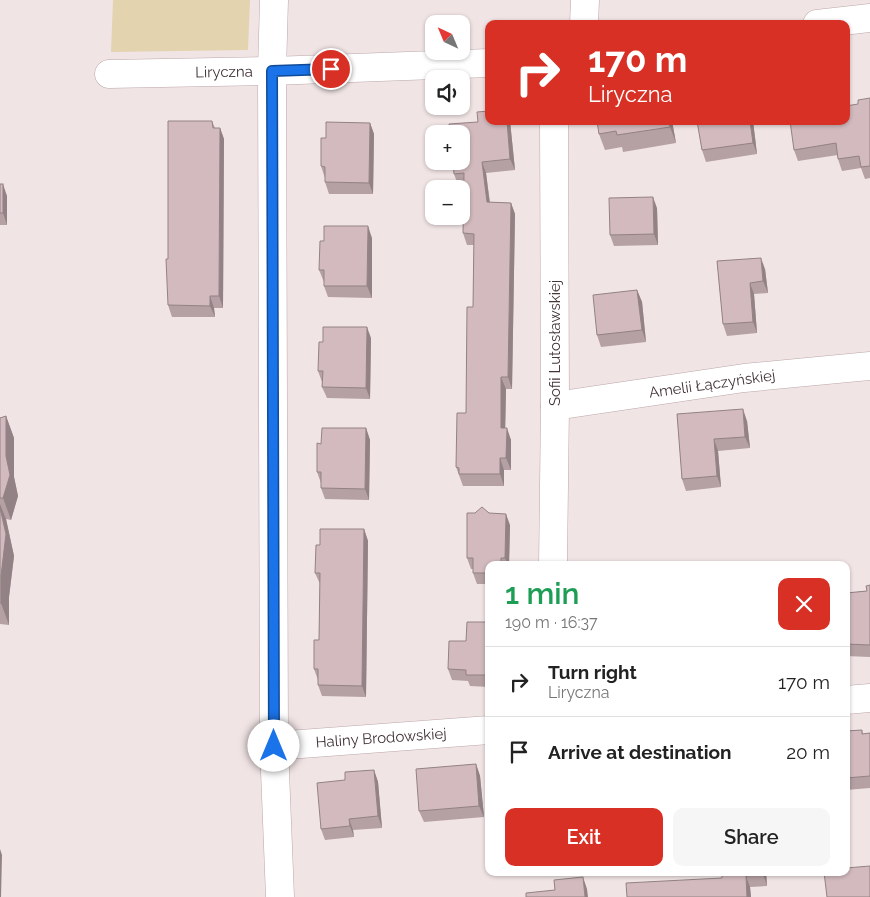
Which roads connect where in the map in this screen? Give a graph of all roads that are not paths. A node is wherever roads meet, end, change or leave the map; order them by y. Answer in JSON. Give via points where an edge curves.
{"nodes":[{"id":1,"x":274,"y":0,"type":"edge"},
{"id":2,"x":585,"y":0,"type":"edge"},
{"id":3,"x":870,"y":18,"type":"edge"},
{"id":4,"x":584,"y":20,"type":"edge"},
{"id":5,"x":850,"y":20,"type":"edge"},
{"id":6,"x":485,"y":63,"type":"edge"},
{"id":7,"x":272,"y":71,"type":"junction"},
{"id":8,"x":109,"y":74,"type":"dead end"},
{"id":9,"x":554,"y":125,"type":"edge"},
{"id":10,"x":870,"y":366,"type":"edge"},
{"id":11,"x":555,"y":406,"type":"junction"},
{"id":12,"x":553,"y":561,"type":"edge"},
{"id":13,"x":870,"y":698,"type":"edge"},
{"id":14,"x":850,"y":700,"type":"edge"},
{"id":15,"x":485,"y":730,"type":"edge"},
{"id":16,"x":274,"y":746,"type":"junction"},
{"id":17,"x":280,"y":897,"type":"edge"}],
"edges":[{"from":1,"to":7,"type":"street"},
{"from":2,"to":4,"type":"street"},
{"from":3,"to":5,"type":"street"},
{"from":6,"to":7,"type":"street","name":"Liryczna"},
{"from":7,"to":8,"type":"street","name":"Liryczna"},
{"from":7,"to":16,"type":"street"},
{"from":9,"to":11,"type":"street","name":"Sofii Lutosławskiej"},
{"from":10,"to":11,"type":"street","name":"Amelii Łączyńskiej","via":[[744,378]]},
{"from":11,"to":12,"type":"street","name":"Sofii Lutosławskiej"},
{"from":13,"to":14,"type":"street"},
{"from":15,"to":16,"type":"street","name":"Haliny Brodowskiej"},
{"from":16,"to":17,"type":"street"}]}
